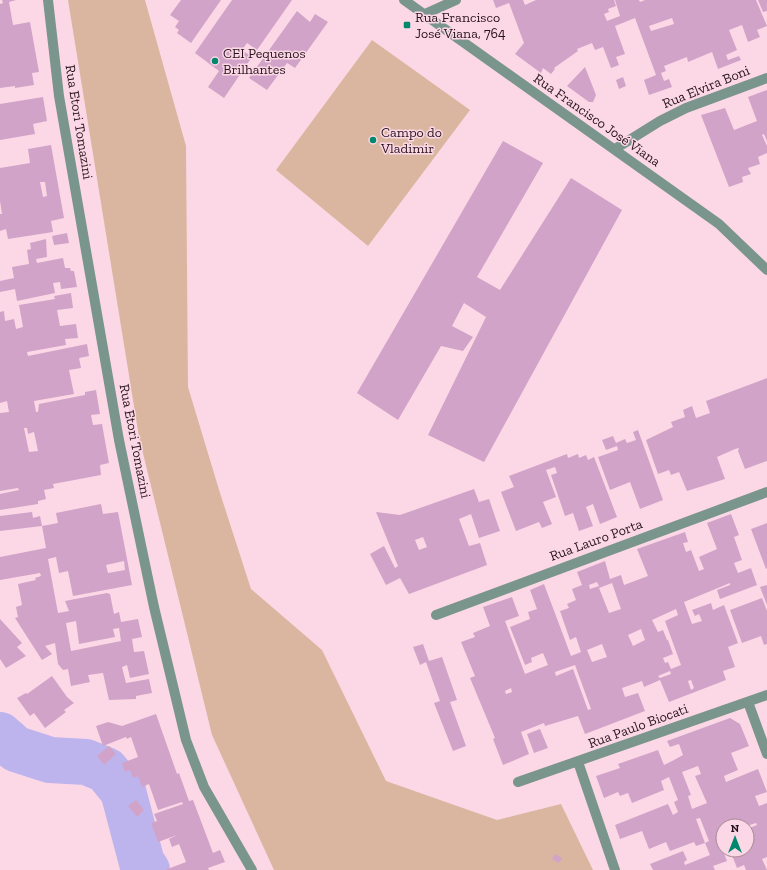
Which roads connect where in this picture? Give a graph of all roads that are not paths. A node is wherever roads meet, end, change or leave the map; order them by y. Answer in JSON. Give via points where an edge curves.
{"nodes":[{"id":1,"x":48,"y":0,"type":"edge"},
{"id":2,"x":404,"y":0,"type":"edge"},
{"id":3,"x":456,"y":0,"type":"edge"},
{"id":4,"x":425,"y":14,"type":"junction"},
{"id":5,"x":767,"y":78,"type":"edge"},
{"id":6,"x":615,"y":149,"type":"junction"},
{"id":7,"x":767,"y":270,"type":"edge"},
{"id":8,"x":767,"y":492,"type":"edge"},
{"id":9,"x":436,"y":615,"type":"dead end"},
{"id":10,"x":767,"y":694,"type":"edge"},
{"id":11,"x":748,"y":702,"type":"junction"},
{"id":12,"x":767,"y":754,"type":"edge"},
{"id":13,"x":578,"y":762,"type":"junction"},
{"id":14,"x":518,"y":782,"type":"dead end"},
{"id":15,"x":252,"y":870,"type":"edge"},
{"id":16,"x":615,"y":870,"type":"edge"}],
"edges":[{"from":1,"to":15,"type":"street","name":"Rua Etori Tomazini","via":[[62,112],[119,440],[154,607],[186,740],[204,787]]},
{"from":2,"to":4,"type":"street","name":"Rua Francisco José Viana"},
{"from":3,"to":4,"type":"street"},
{"from":4,"to":6,"type":"street","name":"Rua Francisco José Viana"},
{"from":5,"to":6,"type":"street","name":"Rua Elvira Boni","via":[[686,108]]},
{"from":6,"to":7,"type":"street","name":"Rua Francisco José Viana","via":[[719,224]]},
{"from":8,"to":9,"type":"street","name":"Rua Lauro Porta"},
{"from":10,"to":11,"type":"street","name":"Rua Paulo Biocati"},
{"from":11,"to":12,"type":"street"},
{"from":11,"to":13,"type":"street","name":"Rua Paulo Biocati"},
{"from":13,"to":14,"type":"street","name":"Rua Paulo Biocati"},
{"from":13,"to":16,"type":"street"}]}
